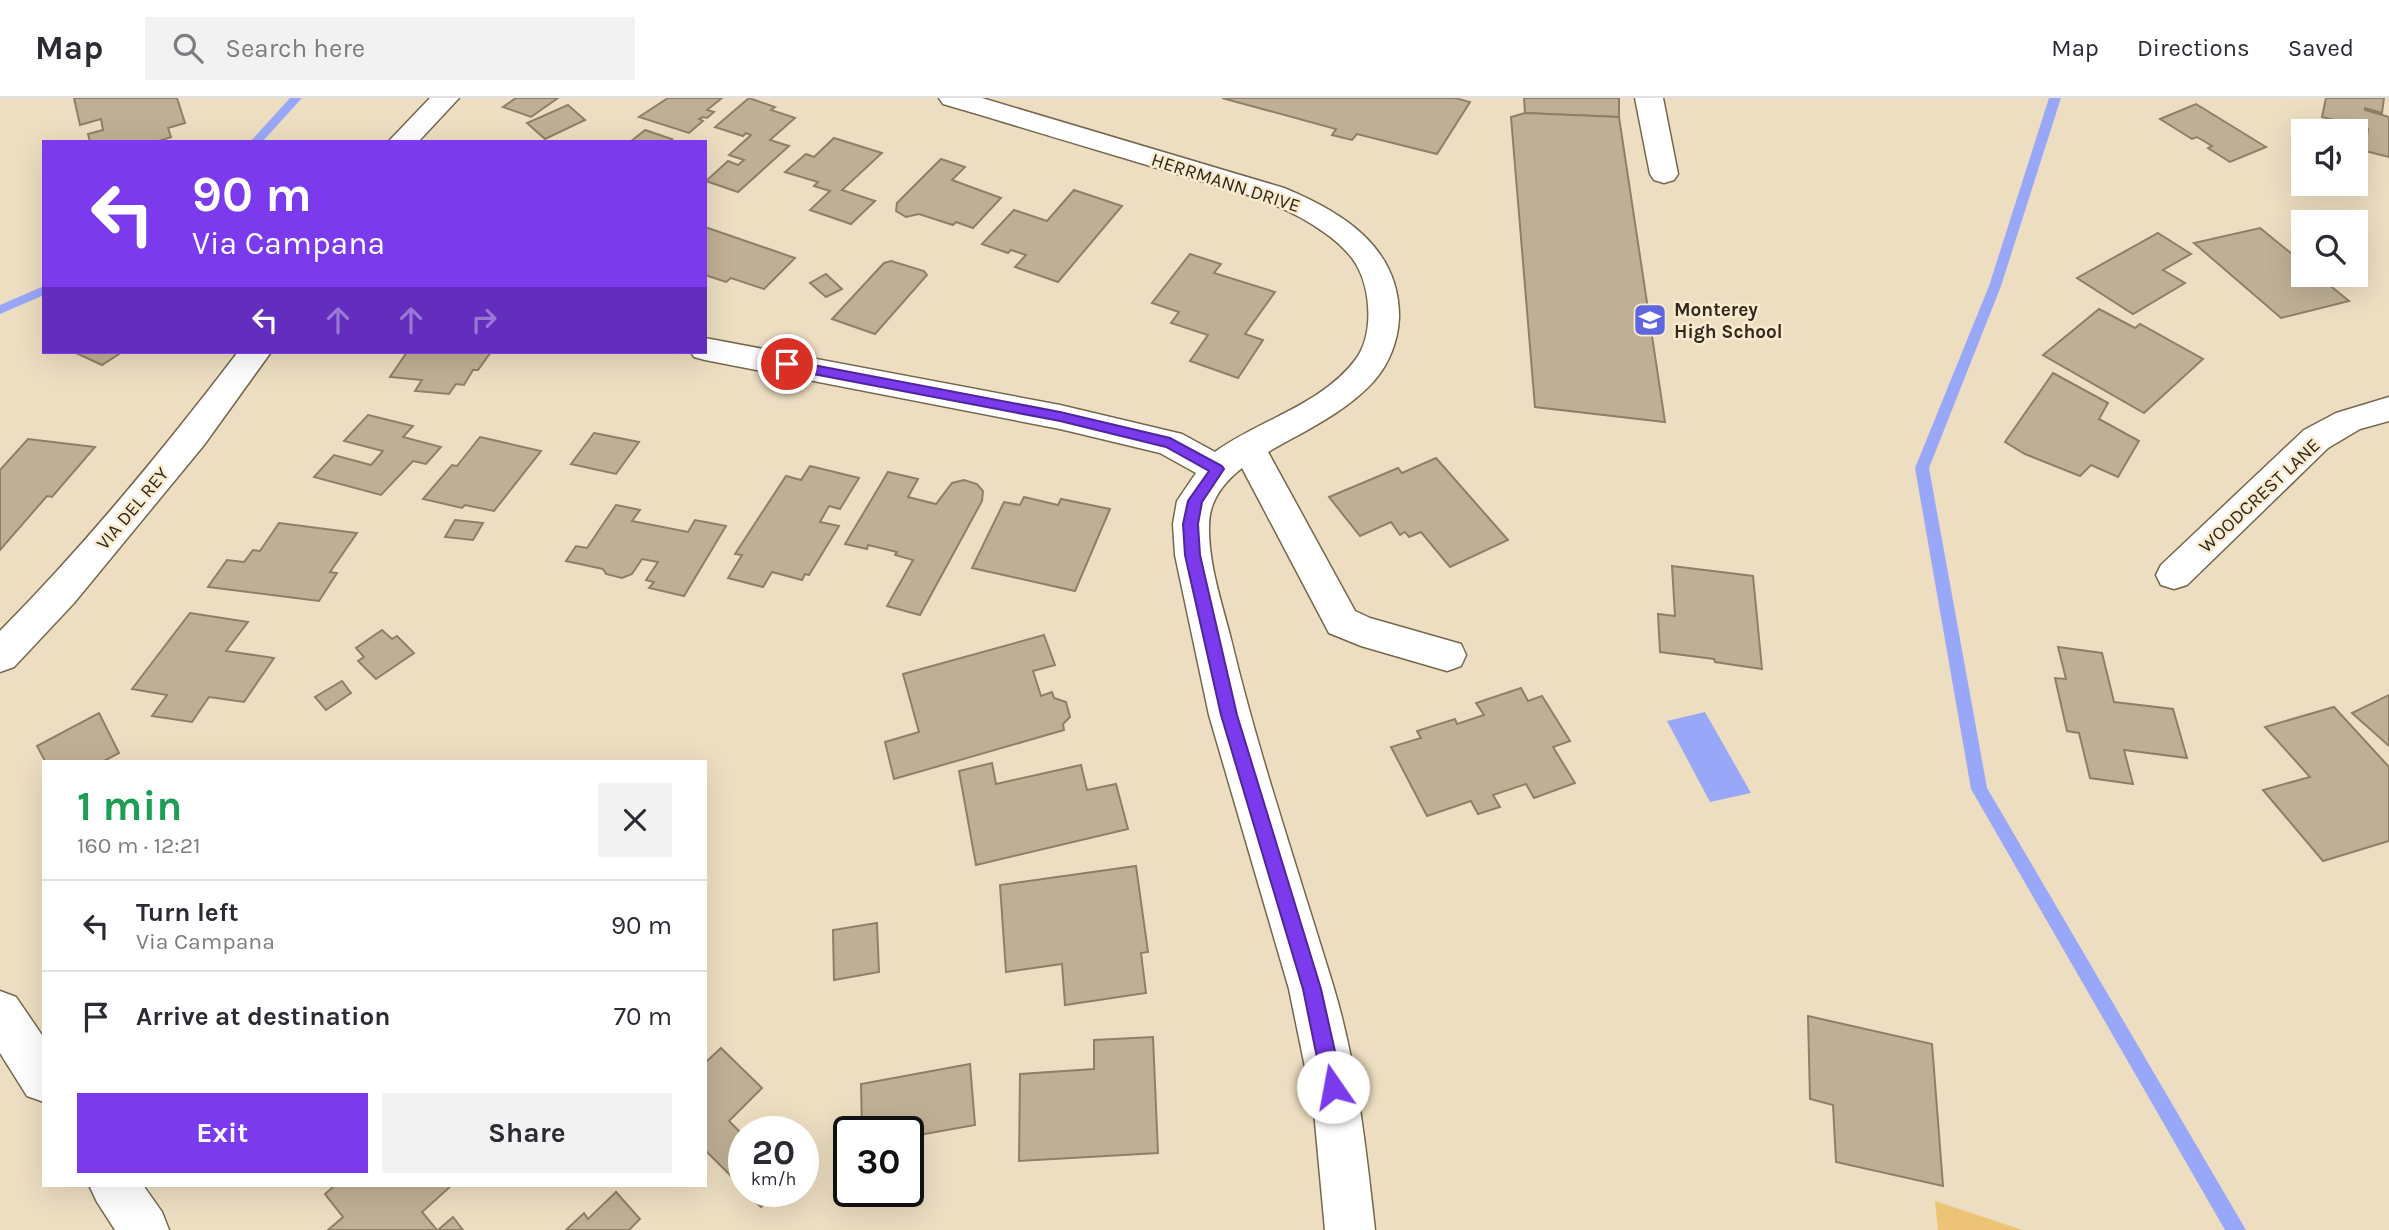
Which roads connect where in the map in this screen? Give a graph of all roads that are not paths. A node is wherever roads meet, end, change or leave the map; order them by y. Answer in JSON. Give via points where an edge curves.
{"nodes":[{"id":1,"x":445,"y":98,"type":"edge"},
{"id":2,"x":953,"y":98,"type":"edge"},
{"id":3,"x":1649,"y":98,"type":"edge"},
{"id":4,"x":404,"y":140,"type":"edge"},
{"id":5,"x":1664,"y":174,"type":"dead end"},
{"id":6,"x":707,"y":349,"type":"edge"},
{"id":7,"x":254,"y":354,"type":"edge"},
{"id":8,"x":2389,"y":409,"type":"edge"},
{"id":9,"x":1248,"y":447,"type":"junction"},
{"id":10,"x":1217,"y":469,"type":"junction"},
{"id":11,"x":2174,"y":575,"type":"dead end"},
{"id":12,"x":1447,"y":655,"type":"dead end"},
{"id":13,"x":0,"y":656,"type":"edge"},
{"id":14,"x":0,"y":1013,"type":"edge"},
{"id":15,"x":42,"y":1076,"type":"edge"},
{"id":16,"x":115,"y":1187,"type":"edge"},
{"id":17,"x":144,"y":1230,"type":"edge"},
{"id":18,"x":1350,"y":1230,"type":"edge"}],
"edges":[{"from":1,"to":4,"type":"street"},
{"from":2,"to":9,"type":"street","name":"HERRMANN DRIVE","via":[[1274,194],[1330,222],[1364,249],[1377,273],[1383,307],[1382,334],[1373,360],[1345,388]]},
{"from":3,"to":5,"type":"street"},
{"from":6,"to":10,"type":"street","via":[[1060,416],[1170,443]]},
{"from":7,"to":13,"type":"street","name":"VIA DEL REY","via":[[79,572]]},
{"from":8,"to":11,"type":"street","name":"WOODCREST LANE","via":[[2348,421],[2316,439]]},
{"from":9,"to":10,"type":"street","name":"HERRMANN DRIVE"},
{"from":9,"to":12,"type":"street","via":[[1342,622]]},
{"from":10,"to":18,"type":"street","name":"HERRMANN DRIVE","via":[[1195,501],[1193,555],[1229,715],[1312,989],[1338,1111]]},
{"from":14,"to":15,"type":"street"},
{"from":16,"to":17,"type":"street"}]}
